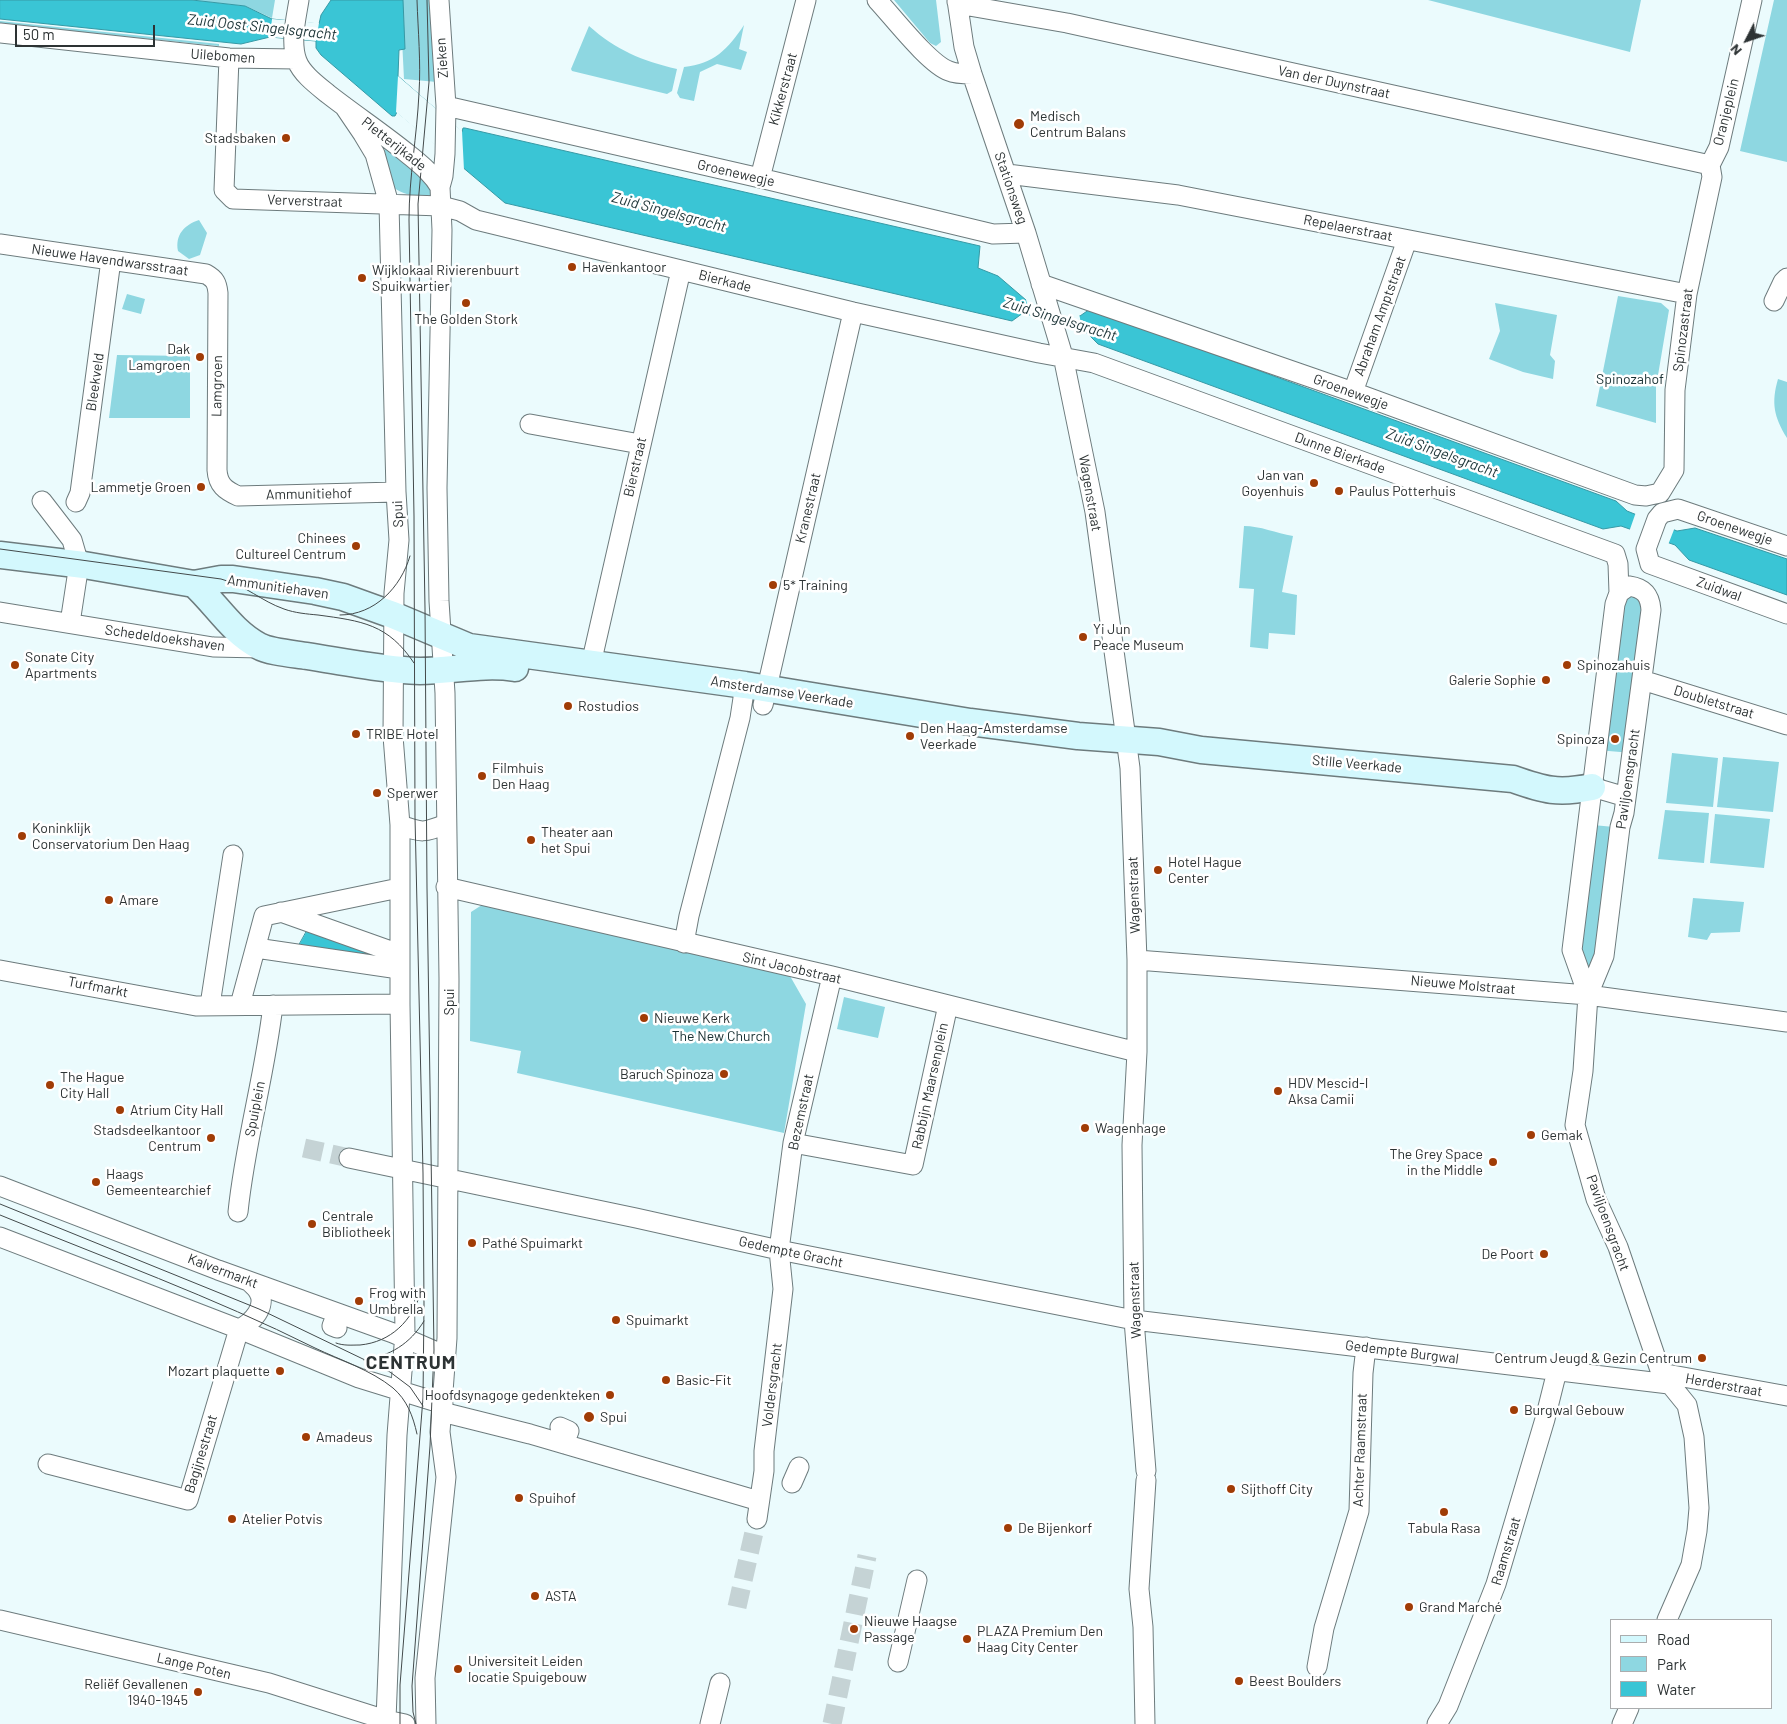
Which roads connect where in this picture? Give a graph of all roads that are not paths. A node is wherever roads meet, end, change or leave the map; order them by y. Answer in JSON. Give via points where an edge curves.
{"nodes":[{"id":1,"x":298,"y":0,"type":"edge"},
{"id":2,"x":439,"y":0,"type":"edge"},
{"id":3,"x":806,"y":0,"type":"edge"},
{"id":4,"x":877,"y":0,"type":"edge"},
{"id":5,"x":1752,"y":0,"type":"edge"},
{"id":6,"x":957,"y":1,"type":"edge"},
{"id":7,"x":0,"y":33,"type":"edge"},
{"id":8,"x":229,"y":58,"type":"junction"},
{"id":9,"x":296,"y":59,"type":"junction"},
{"id":10,"x":972,"y":74,"type":"junction"},
{"id":11,"x":344,"y":106,"type":"junction"},
{"id":12,"x":446,"y":111,"type":"junction"},
{"id":13,"x":1710,"y":165,"type":"junction"},
{"id":14,"x":1007,"y":174,"type":"junction"},
{"id":15,"x":760,"y":178,"type":"junction"},
{"id":16,"x":440,"y":187,"type":"junction"},
{"id":17,"x":389,"y":204,"type":"junction"},
{"id":18,"x":441,"y":206,"type":"junction"},
{"id":19,"x":1026,"y":233,"type":"junction"},
{"id":20,"x":1407,"y":240,"type":"junction"},
{"id":21,"x":0,"y":244,"type":"edge"},
{"id":22,"x":112,"y":260,"type":"junction"},
{"id":23,"x":681,"y":270,"type":"junction"},
{"id":24,"x":1787,"y":278,"type":"edge"},
{"id":25,"x":216,"y":283,"type":"joint"},
{"id":26,"x":1041,"y":284,"type":"junction"},
{"id":27,"x":1687,"y":294,"type":"junction"},
{"id":28,"x":1774,"y":301,"type":"dead end"},
{"id":29,"x":853,"y":312,"type":"junction"},
{"id":30,"x":1054,"y":326,"type":"joint"},
{"id":31,"x":1063,"y":356,"type":"junction"},
{"id":32,"x":1353,"y":392,"type":"junction"},
{"id":33,"x":530,"y":424,"type":"dead end"},
{"id":34,"x":640,"y":444,"type":"junction"},
{"id":35,"x":223,"y":488,"type":"joint"},
{"id":36,"x":396,"y":492,"type":"junction"},
{"id":37,"x":1660,"y":492,"type":"joint"},
{"id":38,"x":42,"y":501,"type":"dead end"},
{"id":39,"x":76,"y":502,"type":"dead end"},
{"id":40,"x":1787,"y":546,"type":"edge"},
{"id":41,"x":1615,"y":554,"type":"joint"},
{"id":42,"x":0,"y":555,"type":"edge"},
{"id":43,"x":79,"y":564,"type":"junction"},
{"id":44,"x":1650,"y":564,"type":"joint"},
{"id":45,"x":194,"y":584,"type":"junction"},
{"id":46,"x":1619,"y":593,"type":"junction"},
{"id":47,"x":0,"y":612,"type":"edge"},
{"id":48,"x":393,"y":614,"type":"junction"},
{"id":49,"x":1787,"y":614,"type":"edge"},
{"id":50,"x":70,"y":623,"type":"junction"},
{"id":51,"x":442,"y":635,"type":"junction"},
{"id":52,"x":261,"y":648,"type":"junction"},
{"id":53,"x":591,"y":664,"type":"junction"},
{"id":54,"x":393,"y":668,"type":"junction"},
{"id":55,"x":443,"y":669,"type":"junction"},
{"id":56,"x":1642,"y":680,"type":"junction"},
{"id":57,"x":754,"y":695,"type":"junction"},
{"id":58,"x":1787,"y":725,"type":"edge"},
{"id":59,"x":1127,"y":748,"type":"junction"},
{"id":60,"x":1592,"y":787,"type":"junction"},
{"id":61,"x":1626,"y":797,"type":"junction"},
{"id":62,"x":446,"y":824,"type":"junction"},
{"id":63,"x":400,"y":825,"type":"junction"},
{"id":64,"x":233,"y":855,"type":"dead end"},
{"id":65,"x":446,"y":887,"type":"junction"},
{"id":66,"x":399,"y":888,"type":"junction"},
{"id":67,"x":281,"y":912,"type":"junction"},
{"id":68,"x":684,"y":943,"type":"junction"},
{"id":69,"x":256,"y":948,"type":"junction"},
{"id":70,"x":1137,"y":960,"type":"junction"},
{"id":71,"x":400,"y":962,"type":"junction"},
{"id":72,"x":0,"y":970,"type":"edge"},
{"id":73,"x":832,"y":976,"type":"junction"},
{"id":74,"x":1588,"y":996,"type":"junction"},
{"id":75,"x":400,"y":1004,"type":"junction"},
{"id":76,"x":240,"y":1005,"type":"junction"},
{"id":77,"x":273,"y":1005,"type":"junction"},
{"id":78,"x":948,"y":1005,"type":"junction"},
{"id":79,"x":203,"y":1006,"type":"junction"},
{"id":80,"x":1787,"y":1022,"type":"edge"},
{"id":81,"x":1138,"y":1052,"type":"junction"},
{"id":82,"x":793,"y":1143,"type":"junction"},
{"id":83,"x":349,"y":1158,"type":"tunnel mouth"},
{"id":84,"x":401,"y":1168,"type":"junction"},
{"id":85,"x":449,"y":1179,"type":"junction"},
{"id":86,"x":0,"y":1186,"type":"edge"},
{"id":87,"x":238,"y":1212,"type":"dead end"},
{"id":88,"x":0,"y":1237,"type":"edge"},
{"id":89,"x":779,"y":1250,"type":"junction"},
{"id":90,"x":250,"y":1282,"type":"junction"},
{"id":91,"x":1134,"y":1320,"type":"junction"},
{"id":92,"x":239,"y":1329,"type":"junction"},
{"id":93,"x":405,"y":1338,"type":"junction"},
{"id":94,"x":1366,"y":1347,"type":"junction"},
{"id":95,"x":446,"y":1356,"type":"junction"},
{"id":96,"x":1556,"y":1371,"type":"junction"},
{"id":97,"x":1665,"y":1379,"type":"junction"},
{"id":98,"x":401,"y":1391,"type":"junction"},
{"id":99,"x":1787,"y":1396,"type":"edge"},
{"id":100,"x":443,"y":1408,"type":"junction"},
{"id":101,"x":48,"y":1464,"type":"dead end"},
{"id":102,"x":756,"y":1494,"type":"junction"},
{"id":103,"x":757,"y":1520,"type":"tunnel mouth"},
{"id":104,"x":917,"y":1580,"type":"dead end"},
{"id":105,"x":1667,"y":1619,"type":"edge"},
{"id":106,"x":0,"y":1620,"type":"edge"},
{"id":107,"x":898,"y":1662,"type":"dead end"},
{"id":108,"x":1317,"y":1667,"type":"dead end"},
{"id":109,"x":720,"y":1683,"type":"dead end"},
{"id":110,"x":1629,"y":1709,"type":"edge"},
{"id":111,"x":387,"y":1722,"type":"edge"},
{"id":112,"x":405,"y":1724,"type":"edge"},
{"id":113,"x":426,"y":1724,"type":"edge"},
{"id":114,"x":710,"y":1724,"type":"edge"},
{"id":115,"x":1145,"y":1724,"type":"edge"},
{"id":116,"x":1437,"y":1724,"type":"edge"},
{"id":117,"x":1622,"y":1724,"type":"edge"}],
"edges":[{"from":1,"to":9,"type":"street","via":[[294,40]]},
{"from":2,"to":12,"type":"street","name":"Zieken"},
{"from":3,"to":15,"type":"street","name":"Kikkerstraat"},
{"from":4,"to":10,"type":"street","via":[[935,63],[957,74]]},
{"from":5,"to":13,"type":"street","name":"Oranjeplein","via":[[1719,147]]},
{"from":6,"to":10,"type":"street","name":"Stationsweg"},
{"from":6,"to":13,"type":"street","name":"Van der Duynstraat"},
{"from":7,"to":8,"type":"street","name":"Uilebomen"},
{"from":8,"to":9,"type":"street","name":"Uilebomen"},
{"from":8,"to":17,"type":"street","name":"Ververstraat","via":[[224,190],[233,199]]},
{"from":9,"to":11,"type":"street","name":"Pletterijkade","via":[[307,75]]},
{"from":10,"to":14,"type":"street","name":"Stationsweg"},
{"from":11,"to":16,"type":"street","name":"Pletterijkade","via":[[422,165]]},
{"from":11,"to":17,"type":"street","name":"Pletterijkade","via":[[375,154]]},
{"from":12,"to":15,"type":"street","name":"Groenewegje"},
{"from":12,"to":16,"type":"street","name":"Zieken"},
{"from":13,"to":27,"type":"street","name":"Spinozastraat","via":[[1712,176]]},
{"from":14,"to":19,"type":"street","name":"Stationsweg"},
{"from":14,"to":20,"type":"street","name":"Repelaerstraat","via":[[1178,195]]},
{"from":15,"to":19,"type":"street","name":"Groenewegje","via":[[993,234]]},
{"from":16,"to":18,"type":"street"},
{"from":17,"to":18,"type":"street","name":"Bierkade"},
{"from":17,"to":36,"type":"street","name":"Spui"},
{"from":18,"to":23,"type":"street","name":"Bierkade","via":[[476,220]]},
{"from":18,"to":51,"type":"street","name":"Spui","via":[[437,488]]},
{"from":19,"to":26,"type":"street","name":"Stationsweg"},
{"from":20,"to":27,"type":"street","name":"Repelaerstraat"},
{"from":20,"to":32,"type":"street","name":"Abraham Amptstraat"},
{"from":21,"to":22,"type":"street","name":"Nieuwe Havendwarsstraat"},
{"from":22,"to":25,"type":"street","name":"Nieuwe Havendwarsstraat","via":[[206,274]]},
{"from":22,"to":39,"type":"street","name":"Bleekveld","via":[[80,493]]},
{"from":23,"to":29,"type":"street","name":"Bierkade"},
{"from":23,"to":34,"type":"street","name":"Bierstraat"},
{"from":24,"to":28,"type":"street"},
{"from":25,"to":35,"type":"street","name":"Lamgroen","via":[[216,470]]},
{"from":26,"to":30,"type":"street","name":"Stationsweg"},
{"from":26,"to":32,"type":"street","name":"Groenewegje"},
{"from":27,"to":37,"type":"street","name":"Spinozastraat","via":[[1675,390],[1674,470]]},
{"from":29,"to":31,"type":"street","name":"Bierkade"},
{"from":29,"to":57,"type":"street","name":"Kranestraat"},
{"from":30,"to":31,"type":"street","name":"Wagenstraat"},
{"from":31,"to":41,"type":"street","name":"Dunne Bierkade","via":[[1094,363]]},
{"from":31,"to":59,"type":"street","name":"Wagenstraat","via":[[1094,512]]},
{"from":32,"to":37,"type":"street","name":"Groenewegje","via":[[1635,494],[1646,496]]},
{"from":33,"to":34,"type":"street"},
{"from":34,"to":53,"type":"street","name":"Bierstraat"},
{"from":35,"to":36,"type":"street","name":"Ammunitiehof","via":[[238,496]]},
{"from":36,"to":48,"type":"street","name":"Spui","via":[[399,540]]},
{"from":38,"to":43,"type":"street","via":[[72,540]]},
{"from":40,"to":44,"type":"street","name":"Groenewegje","via":[[1678,509],[1662,513],[1658,519],[1646,549]]},
{"from":41,"to":46,"type":"street","name":"Paviljoensgracht"},
{"from":42,"to":43,"type":"street","name":"Ammunitiehaven"},
{"from":43,"to":45,"type":"street","name":"Ammunitiehaven"},
{"from":43,"to":50,"type":"street"},
{"from":44,"to":49,"type":"street","name":"Zuidwal"},
{"from":45,"to":48,"type":"street","name":"Ammunitiehaven","via":[[221,579],[242,580],[334,595]]},
{"from":45,"to":52,"type":"street","name":"Schedeldoekshaven","via":[[236,631]]},
{"from":46,"to":56,"type":"street","name":"Paviljoensgracht","via":[[1629,586],[1637,587],[1650,601]]},
{"from":46,"to":60,"type":"street","name":"Paviljoensgracht"},
{"from":47,"to":50,"type":"street","name":"Schedeldoekshaven"},
{"from":48,"to":51,"type":"street","name":"Ammunitiehaven"},
{"from":48,"to":54,"type":"street","name":"Spui"},
{"from":50,"to":52,"type":"street","name":"Schedeldoekshaven","via":[[213,647]]},
{"from":51,"to":53,"type":"street","name":"Amsterdamse Veerkade","via":[[469,647]]},
{"from":51,"to":55,"type":"street","name":"Spui"},
{"from":52,"to":54,"type":"street","name":"Schedeldoekshaven"},
{"from":53,"to":57,"type":"street","name":"Amsterdamse Veerkade"},
{"from":54,"to":55,"type":"street","name":"Schedeldoekshaven"},
{"from":54,"to":63,"type":"street","name":"Spui","via":[[393,736]]},
{"from":55,"to":57,"type":"street","name":"Amsterdamse Veerkade","via":[[506,667]]},
{"from":55,"to":62,"type":"street","name":"Spui"},
{"from":56,"to":58,"type":"street","name":"Doubletstraat"},
{"from":56,"to":61,"type":"street","name":"Paviljoensgracht"},
{"from":57,"to":59,"type":"street","name":"Amsterdamse Veerkade","via":[[988,740]]},
{"from":57,"to":68,"type":"street","name":"Kranestraat","via":[[738,728]]},
{"from":59,"to":60,"type":"street","name":"Stille Veerkade","via":[[1158,759],[1201,750],[1513,778],[1542,790],[1570,792]]},
{"from":59,"to":70,"type":"street","name":"Wagenstraat"},
{"from":60,"to":61,"type":"street","name":"Stille Veerkade"},
{"from":60,"to":74,"type":"street","name":"Paviljoensgracht","via":[[1572,950]]},
{"from":61,"to":74,"type":"street","name":"Paviljoensgracht","via":[[1604,956]]},
{"from":62,"to":63,"type":"street","via":[[427,832]]},
{"from":62,"to":65,"type":"street","name":"Spui"},
{"from":63,"to":66,"type":"street","name":"Spui"},
{"from":64,"to":79,"type":"street"},
{"from":65,"to":68,"type":"street","name":"Sint Jacobstraat"},
{"from":65,"to":85,"type":"street","name":"Spui"},
{"from":66,"to":67,"type":"street"},
{"from":66,"to":71,"type":"street","name":"Spui"},
{"from":67,"to":69,"type":"street","via":[[264,916]]},
{"from":67,"to":71,"type":"street"},
{"from":68,"to":73,"type":"street","name":"Sint Jacobstraat"},
{"from":69,"to":71,"type":"street"},
{"from":69,"to":76,"type":"street"},
{"from":70,"to":74,"type":"street","name":"Nieuwe Molstraat"},
{"from":70,"to":81,"type":"street","name":"Wagenstraat"},
{"from":71,"to":75,"type":"street","name":"Spui"},
{"from":72,"to":79,"type":"street","name":"Turfmarkt"},
{"from":73,"to":78,"type":"street","name":"Sint Jacobstraat"},
{"from":73,"to":82,"type":"street","name":"Bezemstraat"},
{"from":74,"to":80,"type":"street","name":"Nieuwe Molstraat"},
{"from":74,"to":97,"type":"street","name":"Paviljoensgracht","via":[[1583,1071],[1575,1125],[1596,1199],[1618,1247]]},
{"from":75,"to":77,"type":"street"},
{"from":75,"to":84,"type":"street","name":"Spui"},
{"from":76,"to":77,"type":"street"},
{"from":76,"to":79,"type":"street"},
{"from":77,"to":87,"type":"street","name":"Spuiplein"},
{"from":78,"to":81,"type":"street","name":"Sint Jacobstraat"},
{"from":78,"to":82,"type":"street","name":"Rabbijn Maarsenplein","via":[[913,1165]]},
{"from":81,"to":91,"type":"street","name":"Wagenstraat","via":[[1132,1145]]},
{"from":82,"to":89,"type":"street","name":"Bezemstraat"},
{"from":83,"to":84,"type":"street"},
{"from":84,"to":85,"type":"street"},
{"from":84,"to":93,"type":"street","name":"Spui"},
{"from":85,"to":89,"type":"street","name":"Gedempte Gracht"},
{"from":85,"to":95,"type":"street","name":"Spui"},
{"from":86,"to":90,"type":"street","name":"Kalvermarkt"},
{"from":88,"to":92,"type":"street"},
{"from":89,"to":91,"type":"street","name":"Gedempte Gracht"},
{"from":89,"to":102,"type":"street","name":"Voldersgracht","via":[[783,1289]]},
{"from":90,"to":92,"type":"street","via":[[259,1291],[258,1314]]},
{"from":90,"to":93,"type":"street","name":"Kalvermarkt","via":[[337,1321]]},
{"from":91,"to":94,"type":"street","name":"Gedempte Burgwal"},
{"from":91,"to":115,"type":"street","name":"Wagenstraat","via":[[1146,1475],[1138,1589],[1143,1627]]},
{"from":92,"to":98,"type":"street","via":[[359,1378]]},
{"from":92,"to":101,"type":"street","name":"Bagijnestraat","via":[[188,1500]]},
{"from":93,"to":95,"type":"street","name":"Kalvermarkt"},
{"from":93,"to":98,"type":"street","name":"Spui"},
{"from":94,"to":96,"type":"street","name":"Gedempte Burgwal"},
{"from":94,"to":108,"type":"street","name":"Achter Raamstraat","via":[[1359,1511],[1324,1628]]},
{"from":95,"to":100,"type":"street","name":"Spui"},
{"from":96,"to":97,"type":"street","name":"Gedempte Burgwal"},
{"from":96,"to":116,"type":"street","name":"Raamstraat","via":[[1496,1584],[1448,1706]]},
{"from":97,"to":99,"type":"street","name":"Herderstraat"},
{"from":97,"to":105,"type":"street","via":[[1687,1405],[1694,1437],[1699,1508],[1691,1565]]},
{"from":98,"to":100,"type":"street"},
{"from":98,"to":111,"type":"street","name":"Spui"},
{"from":100,"to":102,"type":"street","via":[[562,1435]]},
{"from":100,"to":113,"type":"street","name":"Spui","via":[[440,1439],[442,1473],[425,1678]]},
{"from":102,"to":103,"type":"street","name":"Voldersgracht"},
{"from":104,"to":107,"type":"street"},
{"from":106,"to":111,"type":"street","name":"Lange Poten","via":[[269,1683]]},
{"from":109,"to":114,"type":"street"},
{"from":110,"to":117,"type":"street"},
{"from":111,"to":112,"type":"street","name":"Lange Poten"}]}
